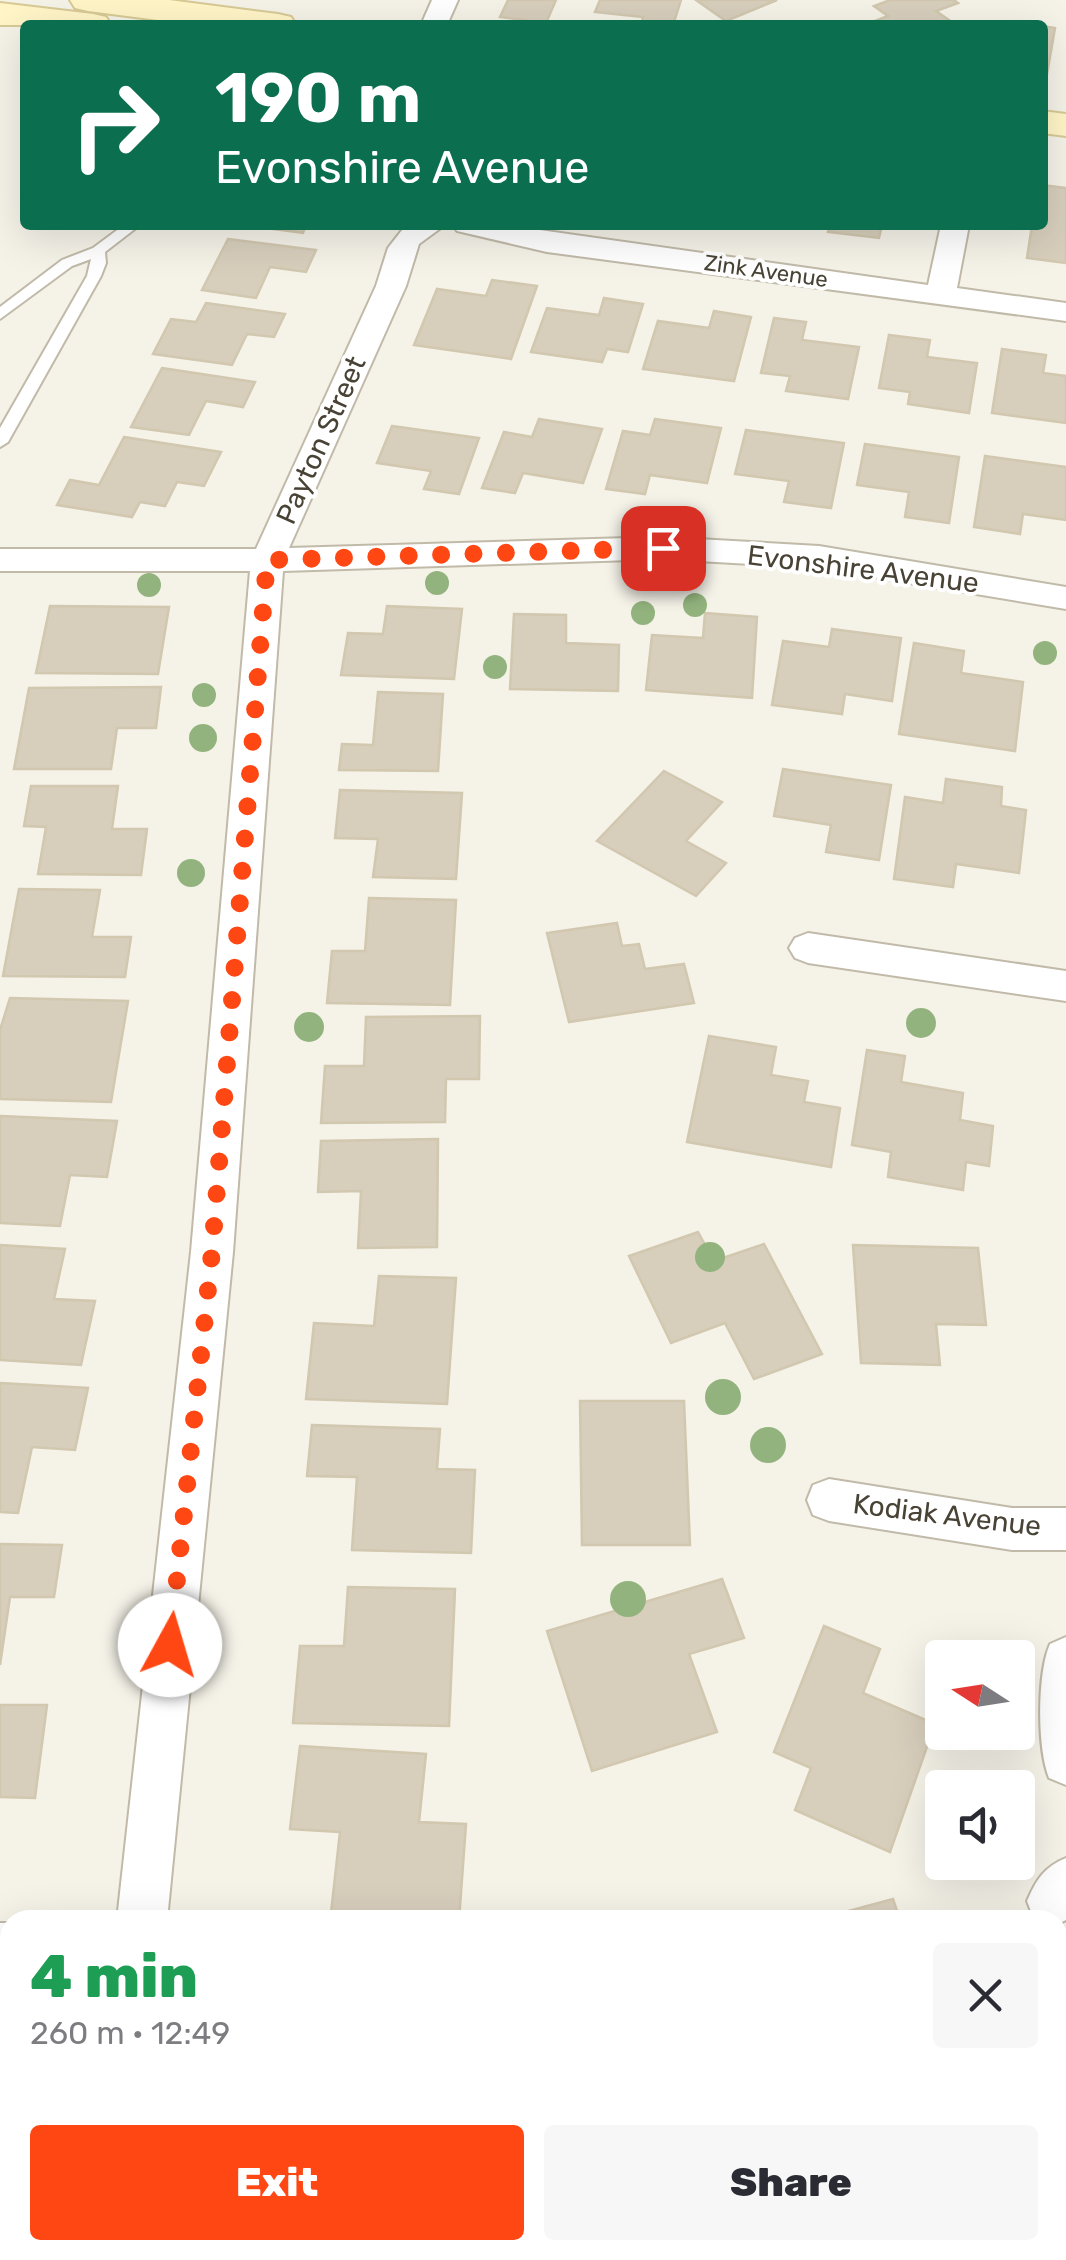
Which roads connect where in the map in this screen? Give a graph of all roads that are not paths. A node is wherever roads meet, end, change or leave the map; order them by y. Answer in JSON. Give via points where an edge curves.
{"nodes":[{"id":1,"x":88,"y":0,"type":"edge"},
{"id":2,"x":0,"y":14,"type":"edge"},
{"id":3,"x":51,"y":20,"type":"edge"},
{"id":4,"x":240,"y":20,"type":"edge"},
{"id":5,"x":126,"y":230,"type":"edge"},
{"id":6,"x":421,"y":230,"type":"edge"},
{"id":7,"x":489,"y":230,"type":"edge"},
{"id":8,"x":954,"y":230,"type":"edge"},
{"id":9,"x":98,"y":251,"type":"junction"},
{"id":10,"x":941,"y":295,"type":"junction"},
{"id":11,"x":1066,"y":312,"type":"edge"},
{"id":12,"x":0,"y":314,"type":"edge"},
{"id":13,"x":0,"y":442,"type":"edge"},
{"id":14,"x":0,"y":560,"type":"edge"},
{"id":15,"x":267,"y":560,"type":"junction"},
{"id":16,"x":1066,"y":598,"type":"edge"},
{"id":17,"x":808,"y":948,"type":"dead end"},
{"id":18,"x":1066,"y":986,"type":"edge"},
{"id":19,"x":829,"y":1500,"type":"dead end"},
{"id":20,"x":1066,"y":1529,"type":"edge"},
{"id":21,"x":1066,"y":1660,"type":"edge"},
{"id":22,"x":1066,"y":1761,"type":"edge"},
{"id":23,"x":143,"y":1910,"type":"edge"}],
"edges":[{"from":1,"to":4,"type":"street"},
{"from":2,"to":3,"type":"street"},
{"from":5,"to":9,"type":"lane"},
{"from":6,"to":15,"type":"street","name":"Payton Street","via":[[402,245],[391,286]]},
{"from":7,"to":10,"type":"street","name":"Zink Avenue"},
{"from":8,"to":10,"type":"street"},
{"from":9,"to":12,"type":"lane","via":[[67,264]]},
{"from":9,"to":13,"type":"lane","via":[[94,276]]},
{"from":10,"to":11,"type":"street","name":"Zink Avenue"},
{"from":14,"to":15,"type":"street","name":"Evonshire Avenue"},
{"from":15,"to":16,"type":"street","name":"Evonshire Avenue","via":[[663,548],[819,558]]},
{"from":15,"to":23,"type":"street","name":"Payton Street","via":[[212,1252]]},
{"from":17,"to":18,"type":"street"},
{"from":19,"to":20,"type":"street","name":"Kodiak Avenue","via":[[1012,1529]]},
{"from":21,"to":22,"type":"street"}]}
